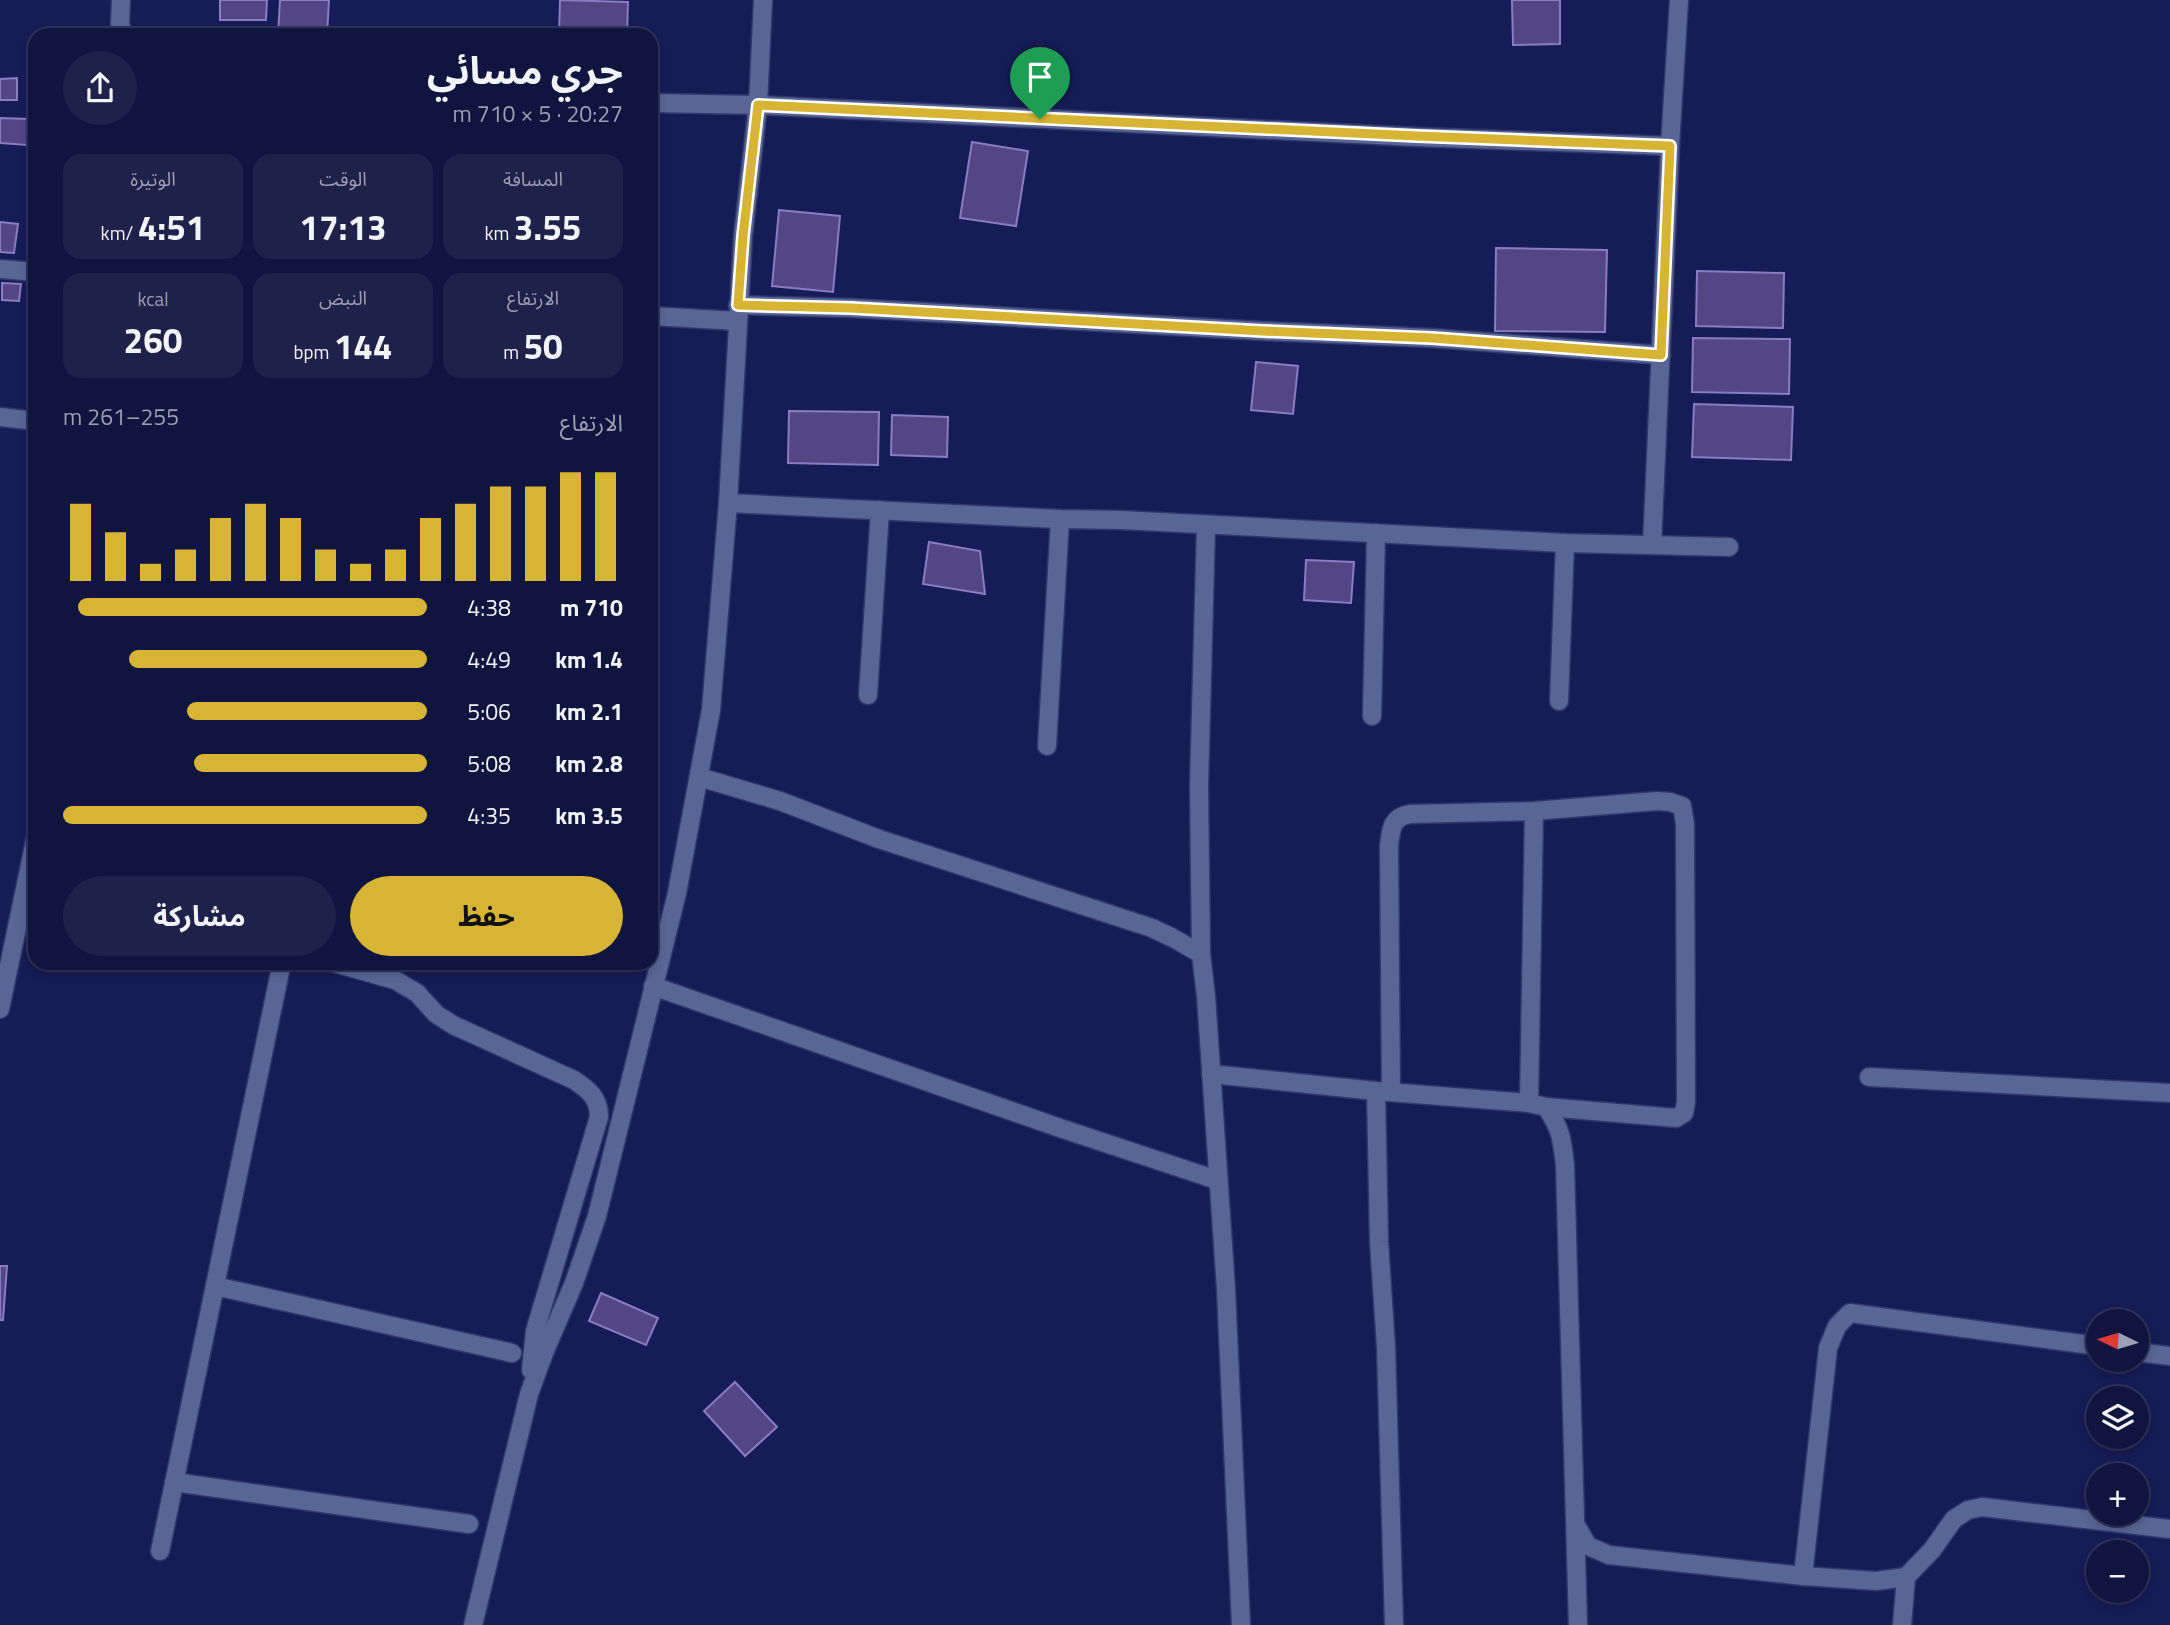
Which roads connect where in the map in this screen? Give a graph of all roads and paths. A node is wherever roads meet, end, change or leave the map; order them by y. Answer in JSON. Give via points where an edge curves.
{"nodes":[{"id":1,"x":121,"y":0,"type":"edge"},
{"id":2,"x":763,"y":0,"type":"edge"},
{"id":3,"x":1679,"y":0,"type":"edge"},
{"id":4,"x":121,"y":28,"type":"edge"},
{"id":5,"x":658,"y":103,"type":"edge"},
{"id":6,"x":758,"y":105,"type":"junction"},
{"id":7,"x":1670,"y":146,"type":"junction"},
{"id":8,"x":0,"y":269,"type":"edge"},
{"id":9,"x":28,"y":271,"type":"edge"},
{"id":10,"x":737,"y":313,"type":"junction"},
{"id":11,"x":658,"y":316,"type":"edge"},
{"id":12,"x":1661,"y":355,"type":"junction"},
{"id":13,"x":0,"y":417,"type":"edge"},
{"id":14,"x":28,"y":420,"type":"edge"},
{"id":15,"x":729,"y":503,"type":"junction"},
{"id":16,"x":880,"y":510,"type":"junction"},
{"id":17,"x":1060,"y":519,"type":"junction"},
{"id":18,"x":1206,"y":526,"type":"junction"},
{"id":19,"x":1376,"y":533,"type":"junction"},
{"id":20,"x":1565,"y":543,"type":"junction"},
{"id":21,"x":1652,"y":545,"type":"junction"},
{"id":22,"x":1728,"y":547,"type":"dead end"},
{"id":23,"x":868,"y":695,"type":"dead end"},
{"id":24,"x":1559,"y":701,"type":"dead end"},
{"id":25,"x":1372,"y":716,"type":"dead end"},
{"id":26,"x":1047,"y":746,"type":"dead end"},
{"id":27,"x":699,"y":777,"type":"junction"},
{"id":28,"x":1534,"y":811,"type":"junction"},
{"id":29,"x":28,"y":875,"type":"edge"},
{"id":30,"x":1201,"y":954,"type":"junction"},
{"id":31,"x":658,"y":967,"type":"edge"},
{"id":32,"x":280,"y":970,"type":"edge"},
{"id":33,"x":359,"y":970,"type":"edge"},
{"id":34,"x":657,"y":970,"type":"edge"},
{"id":35,"x":653,"y":986,"type":"junction"},
{"id":36,"x":0,"y":1009,"type":"edge"},
{"id":37,"x":1211,"y":1074,"type":"junction"},
{"id":38,"x":1869,"y":1077,"type":"dead end"},
{"id":39,"x":1384,"y":1092,"type":"junction"},
{"id":40,"x":2170,"y":1093,"type":"edge"},
{"id":41,"x":1537,"y":1105,"type":"junction"},
{"id":42,"x":1217,"y":1180,"type":"junction"},
{"id":43,"x":215,"y":1286,"type":"junction"},
{"id":44,"x":2086,"y":1344,"type":"edge"},
{"id":45,"x":512,"y":1353,"type":"dead end"},
{"id":46,"x":2149,"y":1353,"type":"edge"},
{"id":47,"x":2170,"y":1356,"type":"edge"},
{"id":48,"x":529,"y":1394,"type":"junction"},
{"id":49,"x":174,"y":1482,"type":"junction"},
{"id":50,"x":468,"y":1524,"type":"dead end"},
{"id":51,"x":1575,"y":1524,"type":"junction"},
{"id":52,"x":2170,"y":1528,"type":"edge"},
{"id":53,"x":160,"y":1550,"type":"dead end"},
{"id":54,"x":1803,"y":1576,"type":"junction"},
{"id":55,"x":1906,"y":1577,"type":"junction"},
{"id":56,"x":472,"y":1625,"type":"edge"},
{"id":57,"x":1241,"y":1625,"type":"edge"},
{"id":58,"x":1394,"y":1625,"type":"edge"},
{"id":59,"x":1578,"y":1625,"type":"edge"},
{"id":60,"x":1902,"y":1625,"type":"edge"}],
"edges":[{"from":1,"to":4,"type":"street"},
{"from":2,"to":6,"type":"street"},
{"from":3,"to":7,"type":"street"},
{"from":5,"to":6,"type":"street"},
{"from":6,"to":7,"type":"street"},
{"from":6,"to":10,"type":"street"},
{"from":7,"to":12,"type":"street"},
{"from":8,"to":9,"type":"street"},
{"from":10,"to":11,"type":"street"},
{"from":10,"to":12,"type":"street","via":[[851,308],[1432,338]]},
{"from":10,"to":15,"type":"street"},
{"from":12,"to":21,"type":"street"},
{"from":13,"to":14,"type":"street"},
{"from":15,"to":16,"type":"street"},
{"from":15,"to":27,"type":"street","via":[[711,710]]},
{"from":16,"to":17,"type":"street"},
{"from":16,"to":23,"type":"street"},
{"from":17,"to":18,"type":"street"},
{"from":17,"to":26,"type":"street"},
{"from":18,"to":19,"type":"street"},
{"from":18,"to":30,"type":"street","via":[[1199,786]]},
{"from":19,"to":20,"type":"street"},
{"from":19,"to":25,"type":"street"},
{"from":20,"to":21,"type":"street"},
{"from":20,"to":24,"type":"street"},
{"from":21,"to":22,"type":"street"},
{"from":27,"to":30,"type":"street","via":[[1152,928]]},
{"from":27,"to":31,"type":"street"},
{"from":28,"to":39,"type":"street","via":[[1410,814],[1395,820],[1389,846]]},
{"from":28,"to":41,"type":"street"},
{"from":28,"to":41,"type":"street","via":[[1670,802],[1682,806],[1685,824],[1684,1113],[1676,1118]]},
{"from":29,"to":36,"type":"street"},
{"from":30,"to":37,"type":"street"},
{"from":32,"to":43,"type":"street"},
{"from":33,"to":48,"type":"street","via":[[395,980],[453,1025],[574,1080],[589,1090],[599,1107],[600,1117],[535,1331]]},
{"from":34,"to":35,"type":"street"},
{"from":35,"to":42,"type":"street"},
{"from":35,"to":48,"type":"street","via":[[597,1216]]},
{"from":37,"to":39,"type":"street"},
{"from":37,"to":42,"type":"street"},
{"from":38,"to":40,"type":"street"},
{"from":39,"to":41,"type":"street"},
{"from":39,"to":58,"type":"street","via":[[1379,1242]]},
{"from":41,"to":51,"type":"street","via":[[1561,1133],[1565,1166]]},
{"from":42,"to":57,"type":"street"},
{"from":43,"to":45,"type":"street"},
{"from":43,"to":49,"type":"street"},
{"from":44,"to":54,"type":"street","via":[[1850,1313],[1837,1326],[1828,1348]]},
{"from":46,"to":47,"type":"street"},
{"from":48,"to":56,"type":"street"},
{"from":49,"to":50,"type":"street"},
{"from":49,"to":53,"type":"street"},
{"from":51,"to":54,"type":"street","via":[[1588,1546],[1609,1555]]},
{"from":51,"to":59,"type":"street"},
{"from":52,"to":55,"type":"street","via":[[1982,1507],[1954,1519]]},
{"from":54,"to":55,"type":"street","via":[[1876,1581]]},
{"from":55,"to":60,"type":"street"}]}
